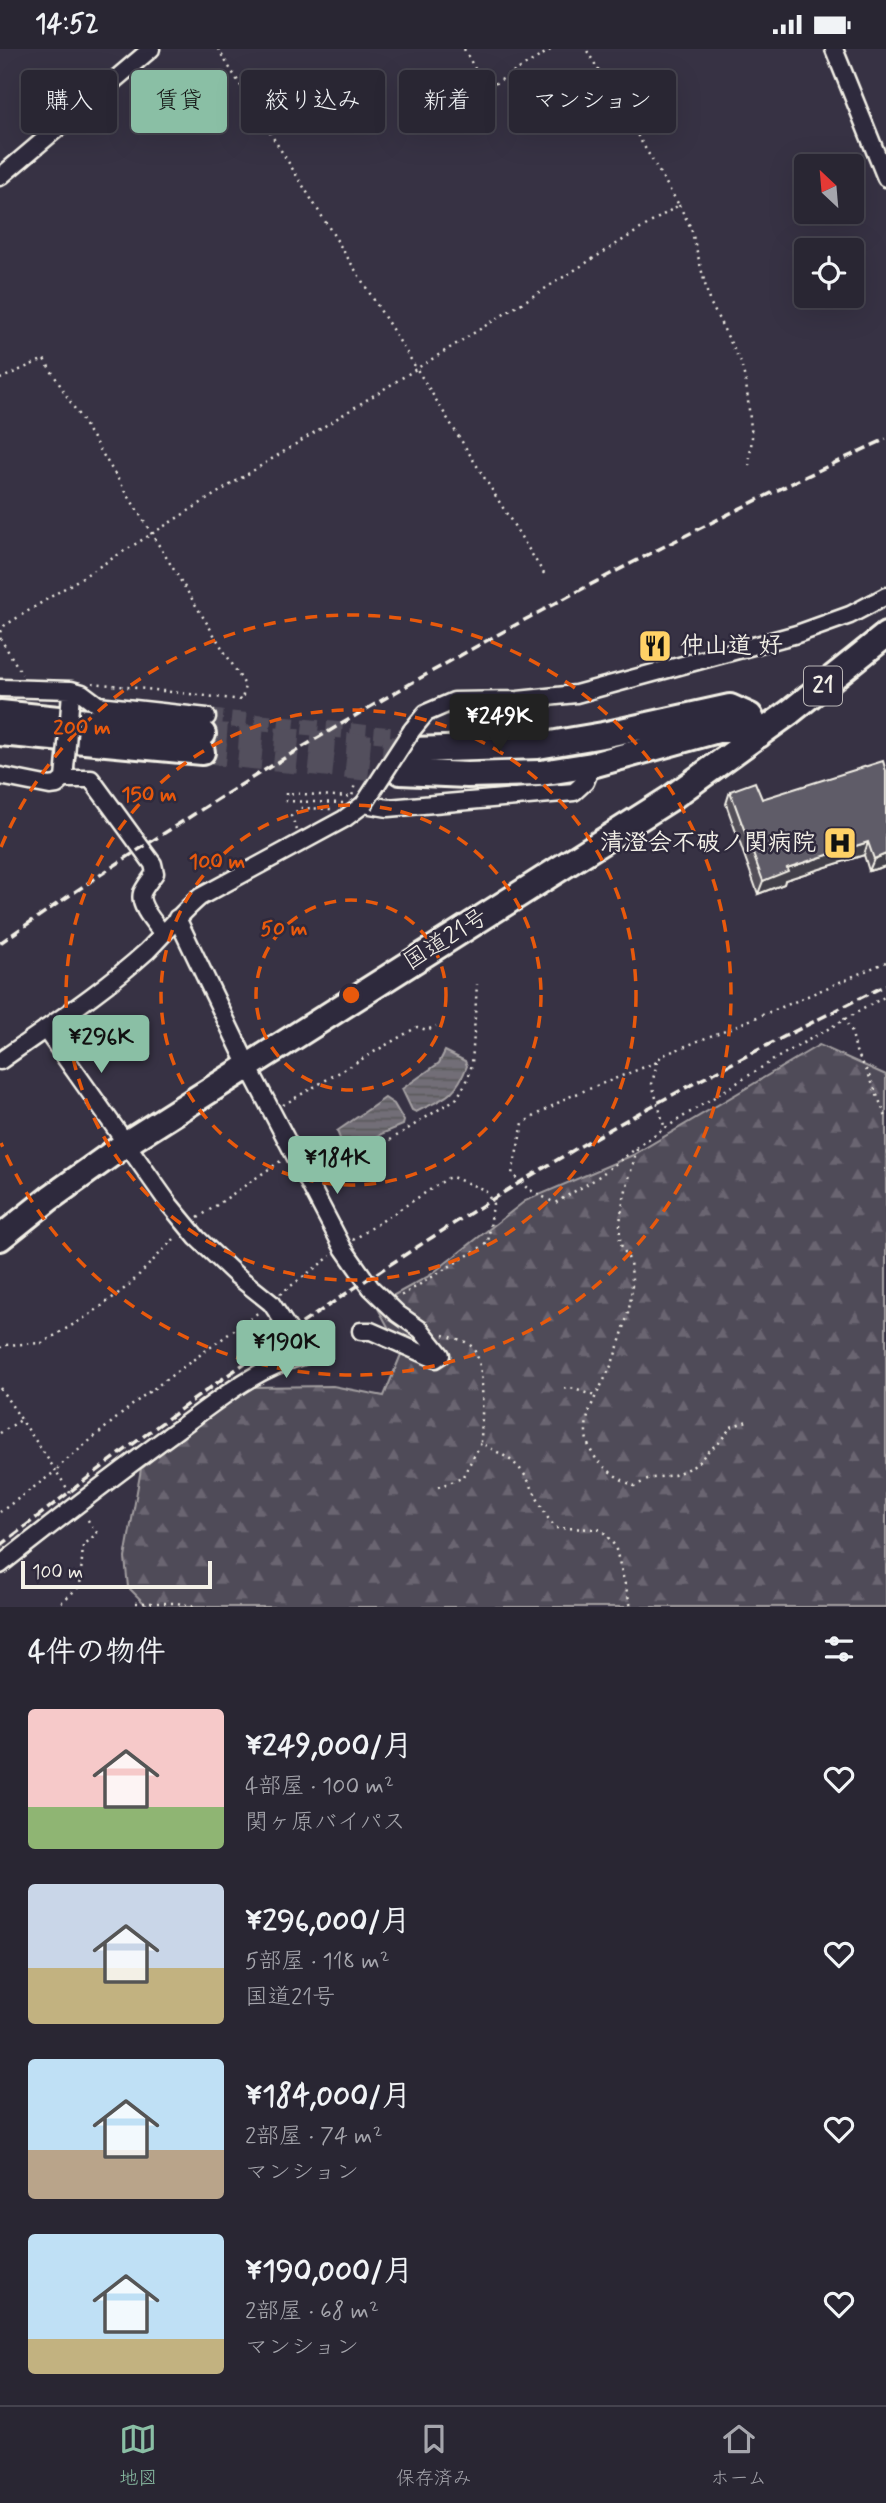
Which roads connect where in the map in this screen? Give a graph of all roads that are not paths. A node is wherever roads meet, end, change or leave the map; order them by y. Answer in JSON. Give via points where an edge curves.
{"nodes":[{"id":1,"x":151,"y":49,"type":"edge"},
{"id":2,"x":834,"y":49,"type":"edge"},
{"id":3,"x":0,"y":177,"type":"edge"},
{"id":4,"x":886,"y":178,"type":"edge"},
{"id":5,"x":886,"y":596,"type":"edge"},
{"id":6,"x":886,"y":635,"type":"edge"},
{"id":7,"x":0,"y":688,"type":"edge"},
{"id":8,"x":71,"y":698,"type":"junction"},
{"id":9,"x":517,"y":701,"type":"junction"},
{"id":10,"x":0,"y":713,"type":"edge"},
{"id":11,"x":769,"y":728,"type":"junction"},
{"id":12,"x":0,"y":733,"type":"edge"},
{"id":13,"x":204,"y":734,"type":"junction"},
{"id":14,"x":417,"y":740,"type":"junction"},
{"id":15,"x":673,"y":744,"type":"junction"},
{"id":16,"x":592,"y":765,"type":"junction"},
{"id":17,"x":400,"y":772,"type":"tunnel mouth"},
{"id":18,"x":0,"y":776,"type":"edge"},
{"id":19,"x":64,"y":779,"type":"junction"},
{"id":20,"x":671,"y":798,"type":"junction"},
{"id":21,"x":364,"y":804,"type":"junction"},
{"id":22,"x":177,"y":918,"type":"junction"},
{"id":23,"x":163,"y":934,"type":"junction"},
{"id":24,"x":45,"y":1029,"type":"junction"},
{"id":25,"x":0,"y":1061,"type":"edge"},
{"id":26,"x":248,"y":1066,"type":"junction"},
{"id":27,"x":127,"y":1143,"type":"junction"},
{"id":28,"x":0,"y":1238,"type":"edge"},
{"id":29,"x":361,"y":1331,"type":"dead end"},
{"id":30,"x":0,"y":1565,"type":"edge"}],
"edges":[{"from":1,"to":3,"type":"street"},
{"from":2,"to":4,"type":"street"},
{"from":5,"to":9,"type":"street","via":[[850,615],[770,642],[576,694]]},
{"from":6,"to":11,"type":"highway","name":"国道21号","number":"21"},
{"from":7,"to":8,"type":"street"},
{"from":8,"to":13,"type":"street","via":[[82,693],[98,705]]},
{"from":8,"to":19,"type":"street","bridge":true},
{"from":9,"to":14,"type":"street","via":[[454,701],[426,713]]},
{"from":9,"to":14,"type":"street","via":[[510,734]]},
{"from":10,"to":13,"type":"highway"},
{"from":11,"to":14,"type":"highway","via":[[730,707],[538,746]]},
{"from":11,"to":15,"type":"highway","via":[[730,728]]},
{"from":11,"to":20,"type":"highway","name":"国道21号","number":"21"},
{"from":12,"to":13,"type":"highway"},
{"from":14,"to":21,"type":"street","bridge":true},
{"from":15,"to":16,"type":"highway"},
{"from":15,"to":20,"type":"highway","via":[[687,755],[690,770]]},
{"from":16,"to":17,"type":"highway","via":[[528,773]]},
{"from":16,"to":21,"type":"street","via":[[585,782],[574,792],[388,808]]},
{"from":18,"to":19,"type":"street","via":[[50,786]]},
{"from":19,"to":23,"type":"street","via":[[91,779],[153,864],[155,873],[142,899]]},
{"from":20,"to":26,"type":"highway","name":"国道21号","number":"21"},
{"from":21,"to":22,"type":"street","via":[[200,897]]},
{"from":22,"to":23,"type":"street"},
{"from":22,"to":26,"type":"street"},
{"from":23,"to":24,"type":"street","via":[[122,972]]},
{"from":24,"to":25,"type":"street"},
{"from":24,"to":27,"type":"street"},
{"from":26,"to":27,"type":"highway","name":"国道21号","number":"21"},
{"from":26,"to":29,"type":"street","via":[[342,1248],[371,1288],[421,1330],[441,1355],[435,1359],[371,1331]]},
{"from":27,"to":28,"type":"highway","name":"国道21号","number":"21"},
{"from":27,"to":30,"type":"street","via":[[187,1226],[271,1303],[306,1355],[263,1370],[229,1392],[77,1502]]}]}
